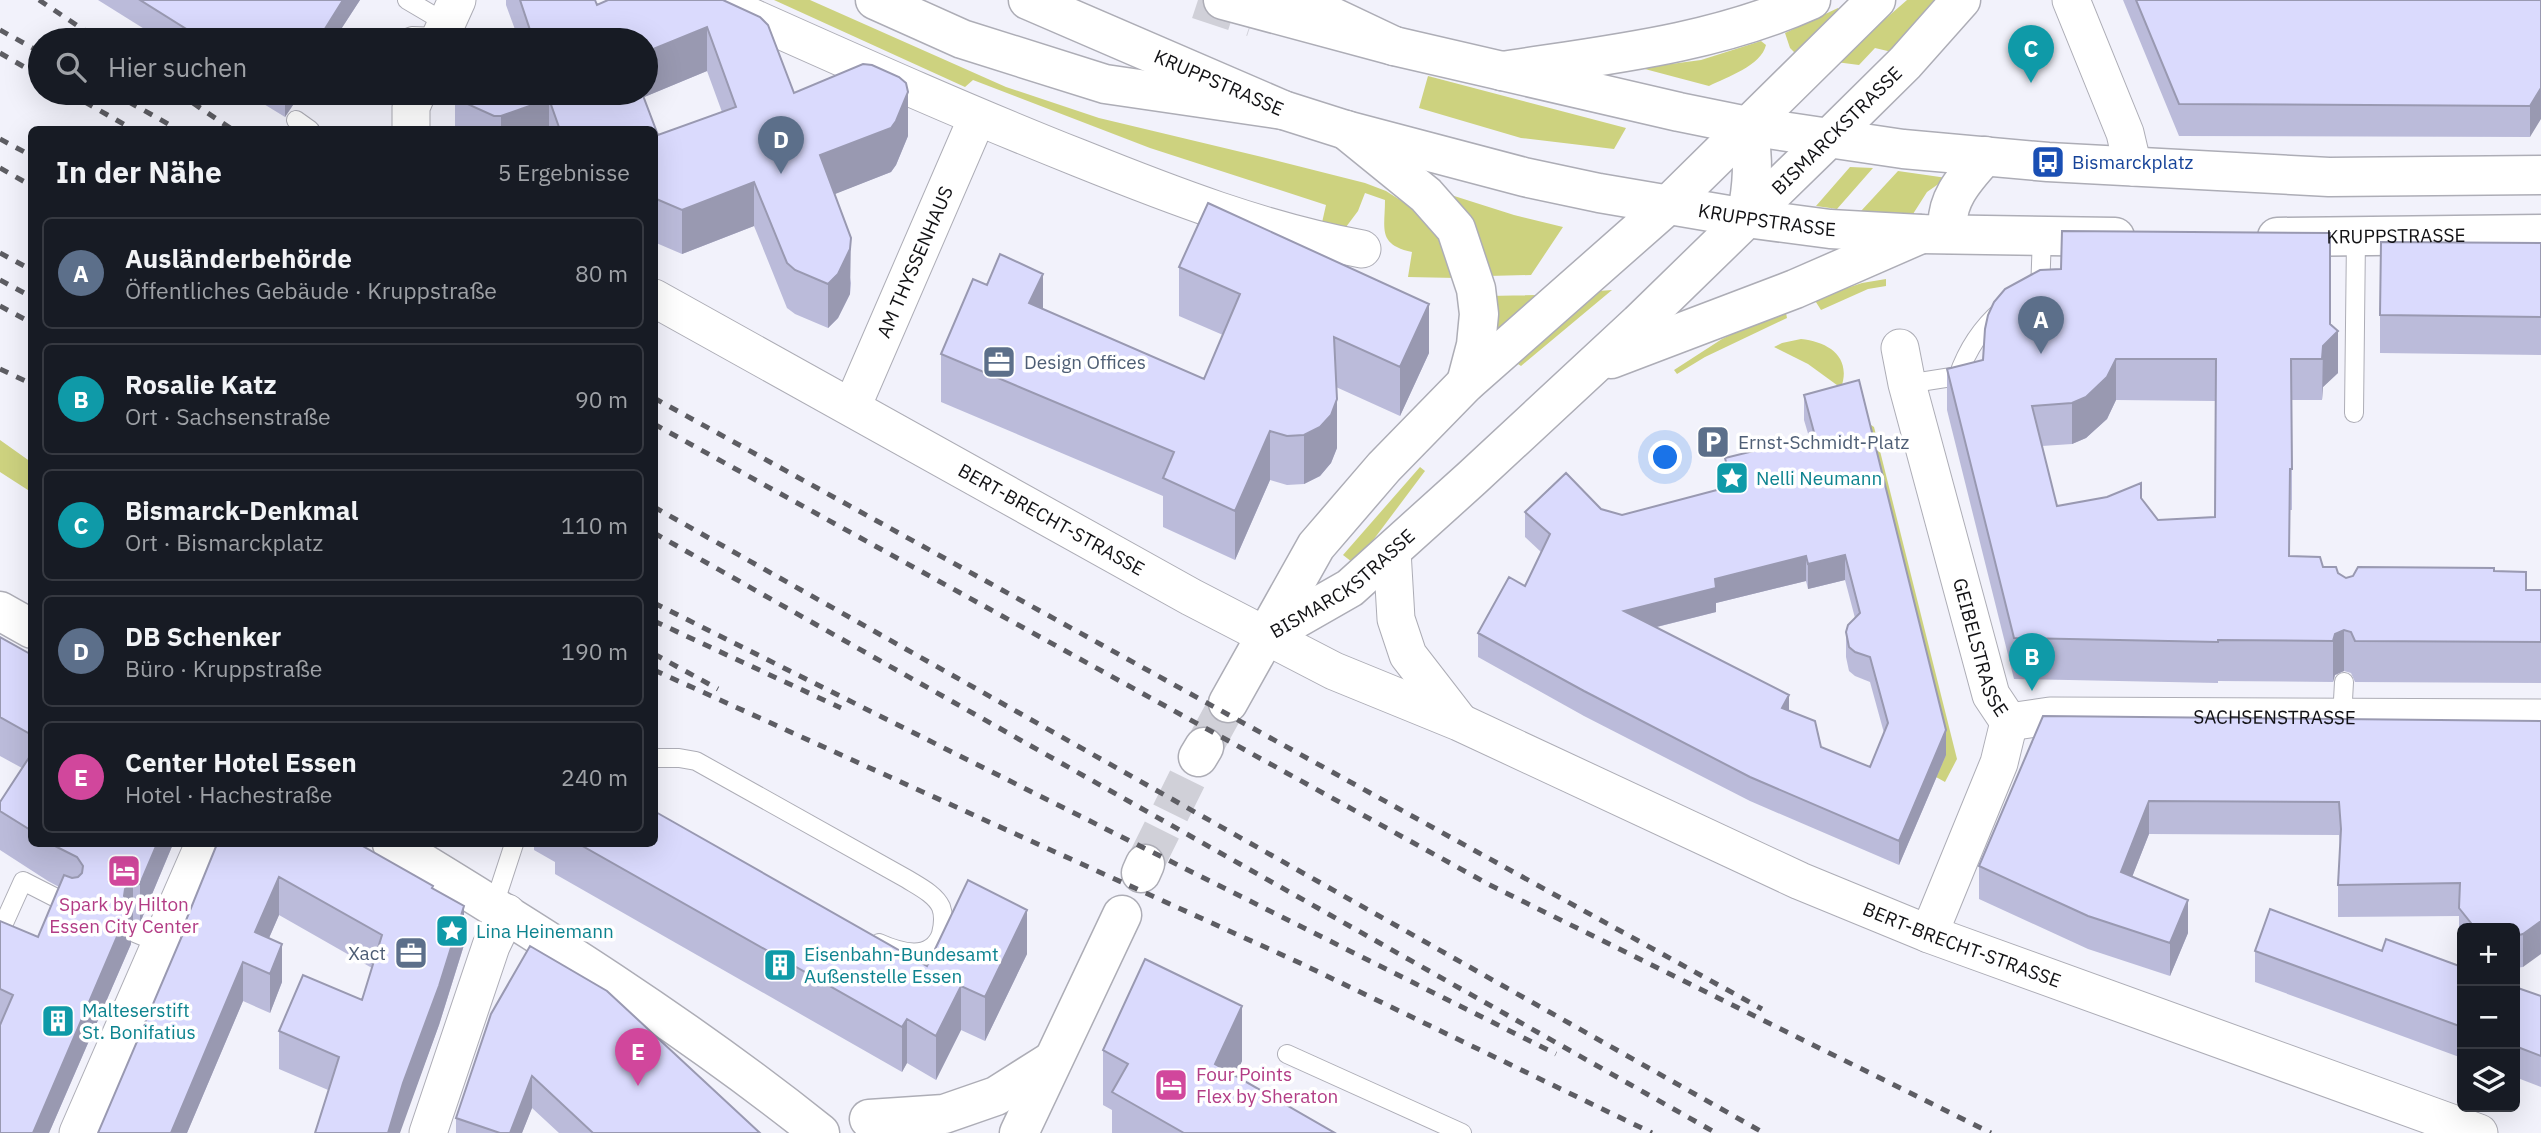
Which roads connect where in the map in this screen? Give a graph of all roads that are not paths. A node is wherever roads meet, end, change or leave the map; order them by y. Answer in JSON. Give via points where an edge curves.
{"nodes":[{"id":1,"x":407,"y":0,"type":"edge"},
{"id":2,"x":713,"y":0,"type":"edge"},
{"id":3,"x":875,"y":0,"type":"edge"},
{"id":4,"x":1028,"y":0,"type":"edge"},
{"id":5,"x":1223,"y":0,"type":"tunnel mouth"},
{"id":6,"x":1811,"y":0,"type":"edge"},
{"id":7,"x":1876,"y":0,"type":"edge"},
{"id":8,"x":1961,"y":0,"type":"edge"},
{"id":9,"x":2071,"y":0,"type":"edge"},
{"id":10,"x":1313,"y":4,"type":"edge"},
{"id":11,"x":446,"y":25,"type":"edge"},
{"id":12,"x":1394,"y":46,"type":"junction"},
{"id":13,"x":1500,"y":72,"type":"junction"},
{"id":14,"x":412,"y":105,"type":"edge"},
{"id":15,"x":1283,"y":110,"type":"junction"},
{"id":16,"x":977,"y":118,"type":"junction"},
{"id":17,"x":411,"y":126,"type":"edge"},
{"id":18,"x":1748,"y":126,"type":"junction"},
{"id":19,"x":1346,"y":130,"type":"junction"},
{"id":20,"x":1829,"y":138,"type":"junction"},
{"id":21,"x":1985,"y":156,"type":"junction"},
{"id":22,"x":2133,"y":167,"type":"junction"},
{"id":23,"x":2541,"y":175,"type":"edge"},
{"id":24,"x":1669,"y":204,"type":"junction"},
{"id":25,"x":1746,"y":218,"type":"junction"},
{"id":26,"x":1935,"y":234,"type":"junction"},
{"id":27,"x":2541,"y":234,"type":"edge"},
{"id":28,"x":2042,"y":236,"type":"junction"},
{"id":29,"x":2152,"y":237,"type":"edge"},
{"id":30,"x":2248,"y":237,"type":"edge"},
{"id":31,"x":2356,"y":237,"type":"junction"},
{"id":32,"x":1362,"y":249,"type":"dead end"},
{"id":33,"x":658,"y":300,"type":"edge"},
{"id":34,"x":1900,"y":348,"type":"dead end"},
{"id":35,"x":1592,"y":366,"type":"junction"},
{"id":36,"x":1466,"y":383,"type":"junction"},
{"id":37,"x":1907,"y":384,"type":"junction"},
{"id":38,"x":852,"y":407,"type":"junction"},
{"id":39,"x":2354,"y":413,"type":"dead end"},
{"id":40,"x":1392,"y":551,"type":"junction"},
{"id":41,"x":0,"y":611,"type":"edge"},
{"id":42,"x":28,"y":627,"type":"edge"},
{"id":43,"x":1266,"y":636,"type":"junction"},
{"id":44,"x":2344,"y":682,"type":"dead end"},
{"id":45,"x":1228,"y":703,"type":"tunnel mouth"},
{"id":46,"x":2342,"y":718,"type":"junction"},
{"id":47,"x":2541,"y":718,"type":"edge"},
{"id":48,"x":1460,"y":722,"type":"junction"},
{"id":49,"x":2009,"y":722,"type":"junction"},
{"id":50,"x":658,"y":758,"type":"edge"},
{"id":51,"x":202,"y":847,"type":"edge"},
{"id":52,"x":397,"y":847,"type":"edge"},
{"id":53,"x":513,"y":847,"type":"edge"},
{"id":54,"x":72,"y":906,"type":"edge"},
{"id":55,"x":500,"y":909,"type":"junction"},
{"id":56,"x":1122,"y":915,"type":"dead end"},
{"id":57,"x":0,"y":932,"type":"edge"},
{"id":58,"x":862,"y":934,"type":"edge"},
{"id":59,"x":1929,"y":934,"type":"junction"},
{"id":60,"x":1287,"y":1054,"type":"dead end"},
{"id":61,"x":1053,"y":1060,"type":"junction"},
{"id":62,"x":774,"y":1096,"type":"junction"},
{"id":63,"x":883,"y":1126,"type":"edge"},
{"id":64,"x":78,"y":1133,"type":"edge"},
{"id":65,"x":428,"y":1133,"type":"edge"},
{"id":66,"x":820,"y":1133,"type":"edge"},
{"id":67,"x":1019,"y":1133,"type":"edge"},
{"id":68,"x":1462,"y":1133,"type":"edge"},
{"id":69,"x":2479,"y":1133,"type":"edge"}],
"edges":[{"from":1,"to":11,"type":"lane"},
{"from":2,"to":16,"type":"street"},
{"from":3,"to":15,"type":"main road","via":[[962,39],[1105,84]]},
{"from":4,"to":15,"type":"main road","name":"KRUPPSTRASSE"},
{"from":5,"to":12,"type":"main road"},
{"from":6,"to":13,"type":"main road","via":[[1763,20],[1685,42]]},
{"from":7,"to":18,"type":"main road","name":"BISMARCKSTRASSE"},
{"from":8,"to":20,"type":"main road","name":"BISMARCKSTRASSE"},
{"from":9,"to":22,"type":"street","via":[[2125,133]]},
{"from":10,"to":12,"type":"main road"},
{"from":12,"to":13,"type":"main road"},
{"from":13,"to":18,"type":"main road"},
{"from":14,"to":17,"type":"street"},
{"from":15,"to":19,"type":"main road","name":"KRUPPSTRASSE"},
{"from":16,"to":32,"type":"street","via":[[1171,195],[1312,240]]},
{"from":16,"to":38,"type":"street","name":"AM THYSSENHAUS"},
{"from":18,"to":20,"type":"main road"},
{"from":18,"to":24,"type":"main road","name":"BISMARCKSTRASSE"},
{"from":18,"to":25,"type":"main road","via":[[1753,181]]},
{"from":19,"to":24,"type":"main road","name":"KRUPPSTRASSE","via":[[1524,177]]},
{"from":19,"to":36,"type":"main road","via":[[1426,195],[1455,229],[1476,289],[1479,314]]},
{"from":20,"to":21,"type":"main road"},
{"from":20,"to":25,"type":"main road","name":"BISMARCKSTRASSE"},
{"from":21,"to":22,"type":"main road"},
{"from":21,"to":26,"type":"main road","via":[[1971,171]]},
{"from":22,"to":23,"type":"main road","via":[[2329,177]]},
{"from":24,"to":25,"type":"main road","name":"KRUPPSTRASSE"},
{"from":24,"to":36,"type":"main road","name":"BISMARCKSTRASSE"},
{"from":25,"to":26,"type":"main road","name":"KRUPPSTRASSE","via":[[1830,229]]},
{"from":25,"to":35,"type":"main road","name":"BISMARCKSTRASSE"},
{"from":26,"to":28,"type":"main road","name":"KRUPPSTRASSE"},
{"from":26,"to":35,"type":"main road"},
{"from":27,"to":31,"type":"main road","name":"KRUPPSTRASSE"},
{"from":28,"to":29,"type":"main road","name":"KRUPPSTRASSE"},
{"from":28,"to":37,"type":"lane","via":[[2040,292],[2008,305],[1985,324],[1958,376]]},
{"from":30,"to":31,"type":"main road","name":"KRUPPSTRASSE"},
{"from":31,"to":39,"type":"lane"},
{"from":33,"to":38,"type":"street","name":"BERT-BRECHT-STRASSE"},
{"from":34,"to":37,"type":"street","name":"GEIBELSTRASSE"},
{"from":35,"to":40,"type":"main road","name":"BISMARCKSTRASSE"},
{"from":36,"to":43,"type":"main road","name":"BISMARCKSTRASSE","via":[[1384,467],[1316,547]]},
{"from":37,"to":49,"type":"street","name":"GEIBELSTRASSE","via":[[1991,695]]},
{"from":38,"to":43,"type":"street","name":"BERT-BRECHT-STRASSE"},
{"from":40,"to":43,"type":"main road","name":"BISMARCKSTRASSE","via":[[1350,588]]},
{"from":40,"to":48,"type":"street","name":"BERT-BRECHT-STRASSE","via":[[1396,619],[1408,655]]},
{"from":41,"to":42,"type":"main road"},
{"from":43,"to":45,"type":"main road"},
{"from":43,"to":48,"type":"street","name":"BERT-BRECHT-STRASSE","via":[[1334,671]]},
{"from":44,"to":46,"type":"lane"},
{"from":46,"to":47,"type":"street","name":"SACHSENSTRASSE"},
{"from":46,"to":49,"type":"street","name":"SACHSENSTRASSE","via":[[2050,716]]},
{"from":48,"to":59,"type":"street","name":"BERT-BRECHT-STRASSE","via":[[1800,881]]},
{"from":49,"to":59,"type":"street","name":"GEIBELSTRASSE","via":[[1999,763]]},
{"from":50,"to":58,"type":"lane","via":[[696,761],[907,879],[941,906],[944,923],[930,949],[897,951]]},
{"from":51,"to":64,"type":"street","via":[[147,938]]},
{"from":52,"to":55,"type":"main road"},
{"from":53,"to":55,"type":"lane"},
{"from":54,"to":57,"type":"lane","via":[[23,881]]},
{"from":55,"to":62,"type":"main road","via":[[645,1003]]},
{"from":55,"to":65,"type":"street"},
{"from":56,"to":61,"type":"main road"},
{"from":59,"to":69,"type":"street","name":"BERT-BRECHT-STRASSE"},
{"from":60,"to":68,"type":"lane"},
{"from":61,"to":63,"type":"main road","via":[[996,1096],[944,1114]]},
{"from":61,"to":67,"type":"main road"},
{"from":62,"to":63,"type":"main road"},
{"from":62,"to":66,"type":"main road"}]}
